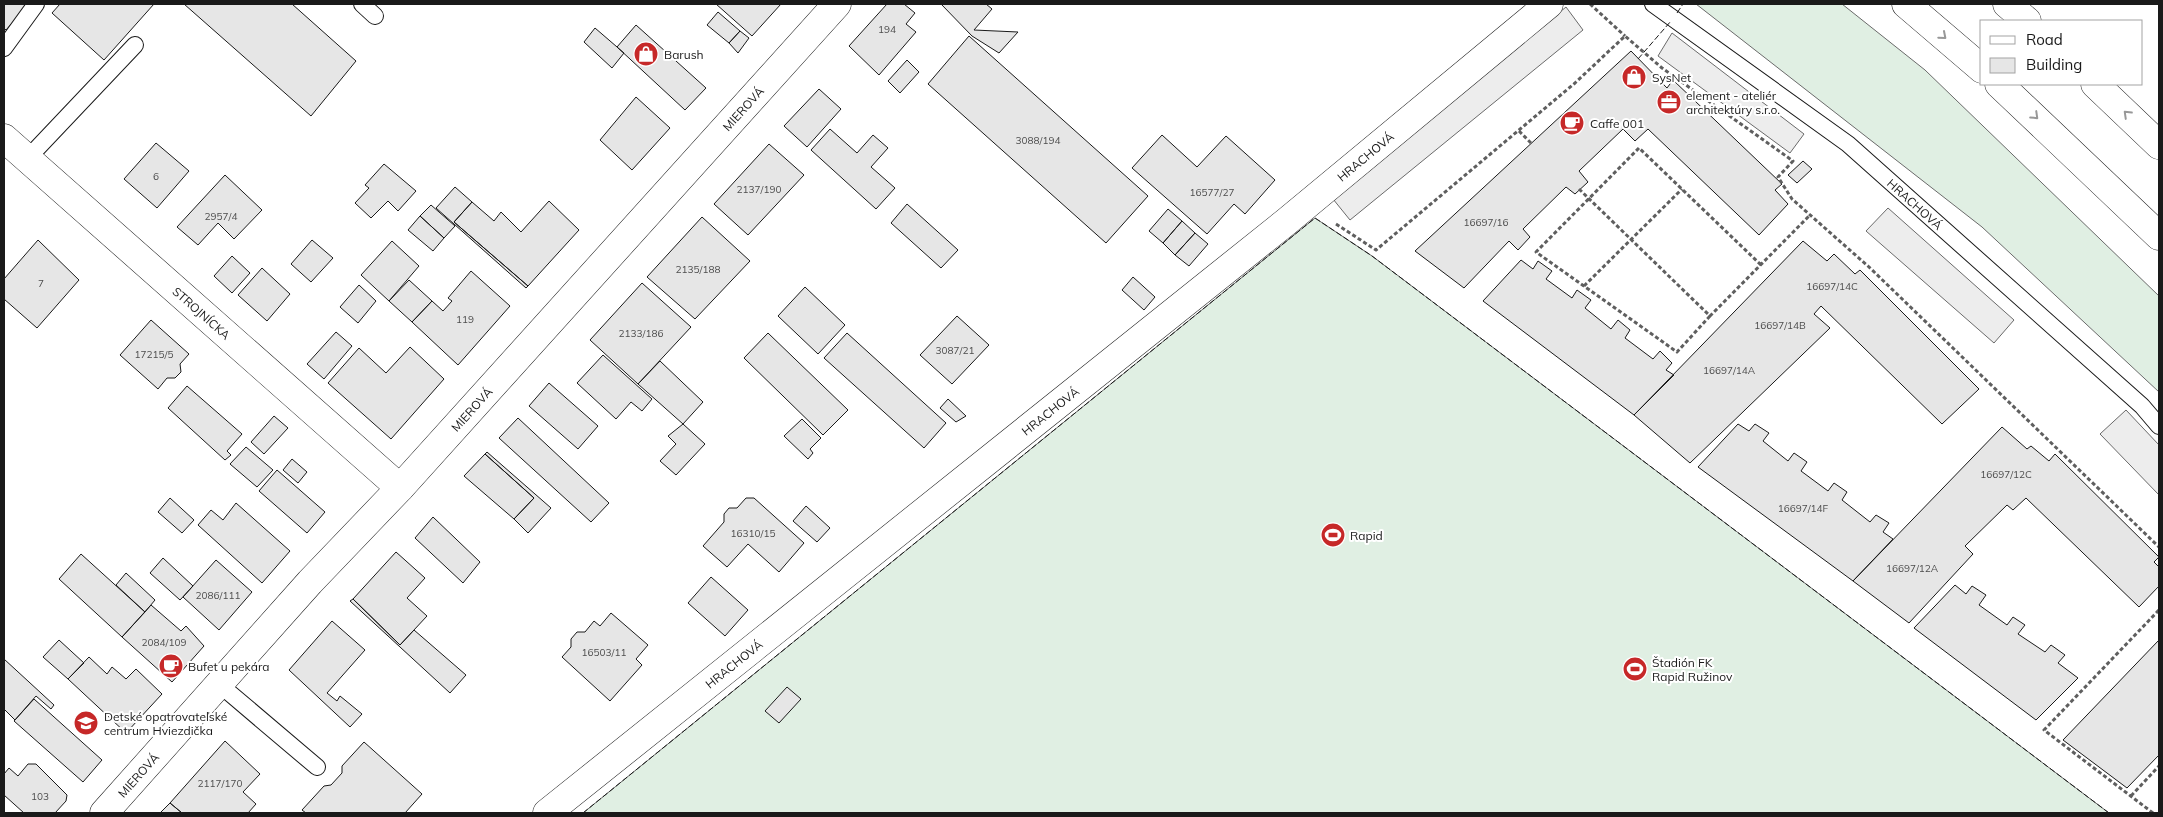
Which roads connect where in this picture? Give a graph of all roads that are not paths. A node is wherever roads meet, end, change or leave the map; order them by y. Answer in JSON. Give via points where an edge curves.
{"nodes":[{"id":1,"x":36,"y":4,"type":"edge"},
{"id":2,"x":362,"y":4,"type":"edge"},
{"id":3,"x":837,"y":4,"type":"edge"},
{"id":4,"x":1550,"y":4,"type":"edge"},
{"id":5,"x":1653,"y":4,"type":"edge"},
{"id":6,"x":1906,"y":4,"type":"edge"},
{"id":7,"x":2007,"y":4,"type":"edge"},
{"id":8,"x":376,"y":16,"type":"dead end"},
{"id":9,"x":2026,"y":20,"type":"edge"},
{"id":10,"x":135,"y":45,"type":"dead end"},
{"id":11,"x":4,"y":48,"type":"edge"},
{"id":12,"x":1980,"y":67,"type":"edge"},
{"id":13,"x":2000,"y":85,"type":"edge"},
{"id":14,"x":2096,"y":85,"type":"edge"},
{"id":15,"x":4,"y":138,"type":"edge"},
{"id":16,"x":2159,"y":145,"type":"edge"},
{"id":17,"x":27,"y":159,"type":"junction"},
{"id":18,"x":2159,"y":236,"type":"edge"},
{"id":19,"x":2159,"y":426,"type":"edge"},
{"id":20,"x":400,"y":488,"type":"junction"},
{"id":21,"x":219,"y":684,"type":"junction"},
{"id":22,"x":317,"y":767,"type":"dead end"},
{"id":23,"x":104,"y":813,"type":"edge"},
{"id":24,"x":548,"y":813,"type":"edge"}],
"edges":[{"from":1,"to":11,"type":"lane"},
{"from":2,"to":8,"type":"lane"},
{"from":3,"to":20,"type":"main road","name":"MIEROVÁ"},
{"from":4,"to":24,"type":"main road","name":"HRACHOVÁ"},
{"from":5,"to":19,"type":"lane","name":"HRACHOVÁ","via":[[1848,144],[2142,406]]},
{"from":6,"to":12,"type":"main road","one_way":true},
{"from":7,"to":9,"type":"main road"},
{"from":10,"to":17,"type":"lane"},
{"from":13,"to":18,"type":"main road","one_way":true},
{"from":16,"to":14,"type":"main road","one_way":true},
{"from":15,"to":17,"type":"main road","name":"STROJNÍCKA"},
{"from":17,"to":20,"type":"main road","name":"STROJNÍCKA"},
{"from":20,"to":21,"type":"main road","name":"MIEROVÁ"},
{"from":21,"to":22,"type":"lane"},
{"from":21,"to":23,"type":"main road","name":"MIEROVÁ"}]}
